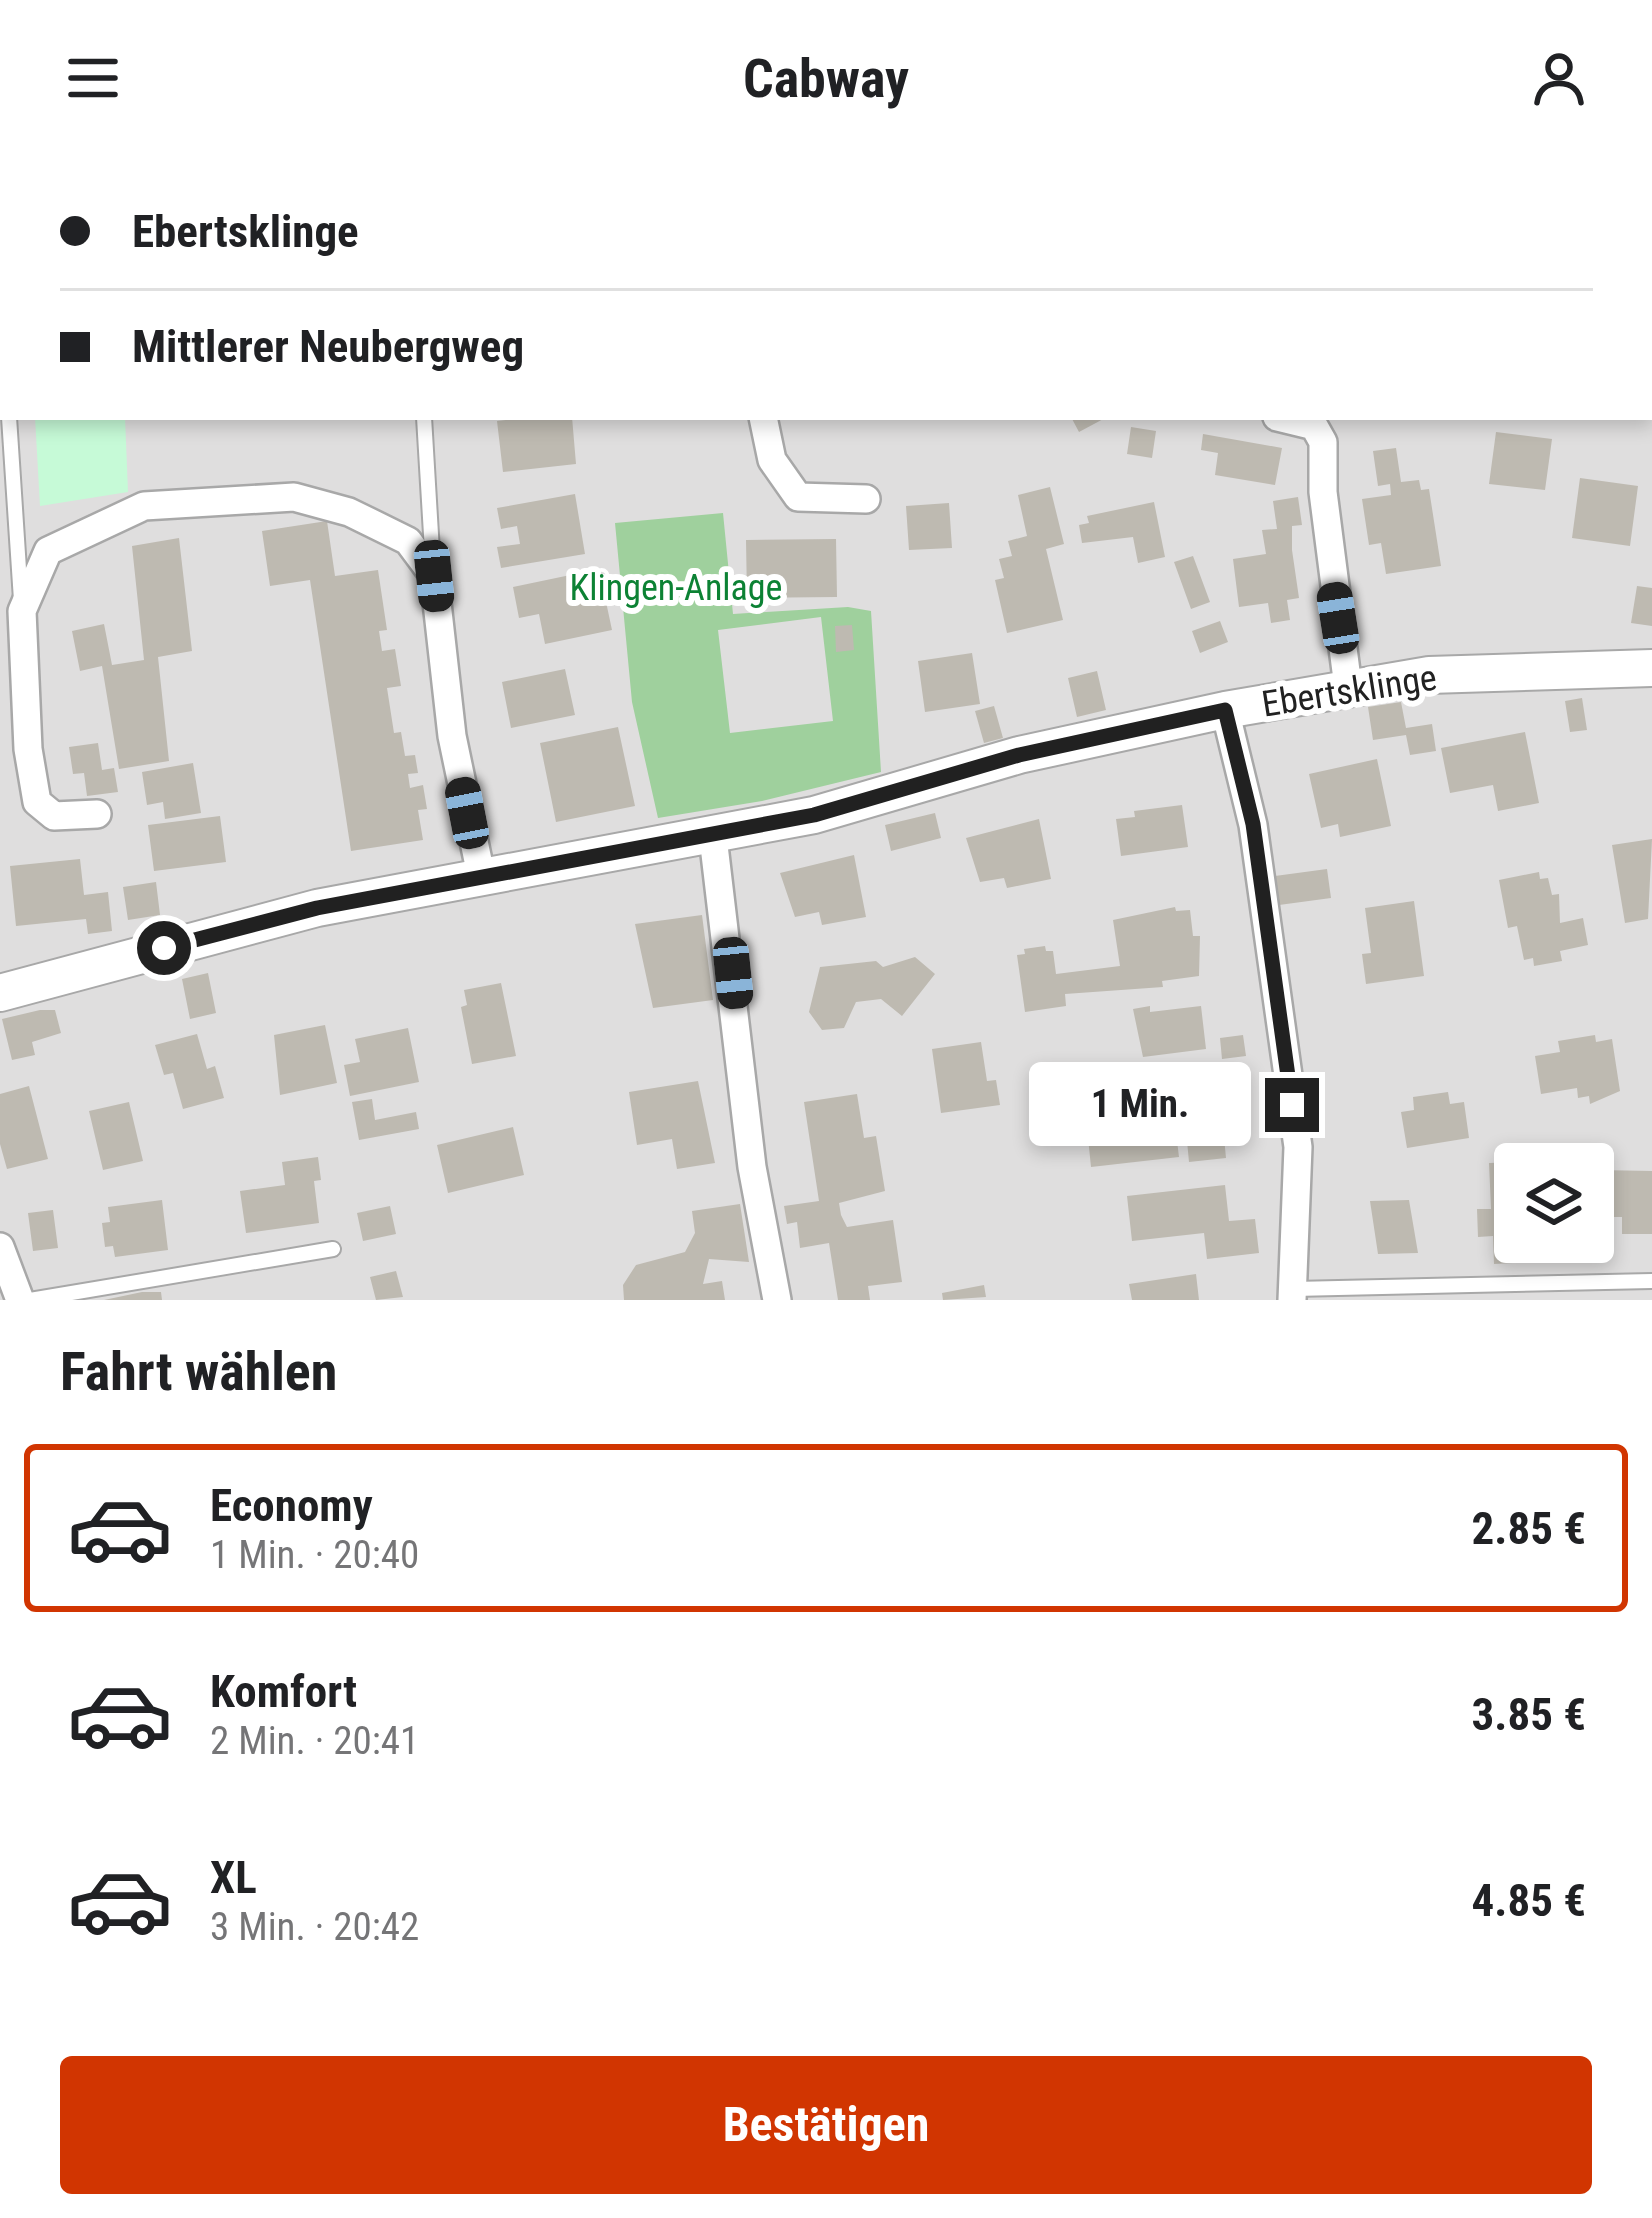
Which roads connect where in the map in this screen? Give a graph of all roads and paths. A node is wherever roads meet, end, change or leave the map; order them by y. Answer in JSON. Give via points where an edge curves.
{"nodes":[{"id":1,"x":9,"y":420,"type":"edge"},
{"id":2,"x":424,"y":420,"type":"edge"},
{"id":3,"x":764,"y":420,"type":"edge"},
{"id":4,"x":1289,"y":420,"type":"edge"},
{"id":5,"x":866,"y":499,"type":"dead end"},
{"id":6,"x":434,"y":576,"type":"junction"},
{"id":7,"x":22,"y":611,"type":"junction"},
{"id":8,"x":1652,"y":668,"type":"edge"},
{"id":9,"x":1348,"y":687,"type":"junction"},
{"id":10,"x":1225,"y":710,"type":"junction"},
{"id":11,"x":97,"y":814,"type":"dead end"},
{"id":12,"x":713,"y":837,"type":"junction"},
{"id":13,"x":481,"y":875,"type":"junction"},
{"id":14,"x":0,"y":993,"type":"edge"},
{"id":15,"x":0,"y":1247,"type":"edge"},
{"id":16,"x":333,"y":1249,"type":"dead end"},
{"id":17,"x":1652,"y":1281,"type":"edge"},
{"id":18,"x":1293,"y":1295,"type":"edge"},
{"id":19,"x":20,"y":1300,"type":"edge"},
{"id":20,"x":30,"y":1300,"type":"edge"},
{"id":21,"x":777,"y":1300,"type":"edge"}],
"edges":[{"from":1,"to":7,"type":"lane"},
{"from":2,"to":6,"type":"lane"},
{"from":3,"to":5,"type":"street","via":[[772,460],[798,497]]},
{"from":4,"to":9,"type":"street","via":[[1314,426],[1323,442]]},
{"from":6,"to":7,"type":"street","via":[[408,542],[349,512],[294,497],[144,506],[48,550]]},
{"from":6,"to":13,"type":"street","via":[[452,736]]},
{"from":7,"to":11,"type":"street","via":[[37,802],[54,816]]},
{"from":8,"to":9,"type":"street","name":"Ebertsklinge","via":[[1483,671]]},
{"from":9,"to":10,"type":"street","name":"Ebertsklinge"},
{"from":10,"to":12,"type":"street","name":"Ebertsklinge"},
{"from":10,"to":18,"type":"street","via":[[1253,824],[1298,1148]]},
{"from":12,"to":13,"type":"street","name":"Ebertsklinge"},
{"from":12,"to":21,"type":"street","via":[[752,1168]]},
{"from":13,"to":14,"type":"street","name":"Ebertsklinge","via":[[317,908]]},
{"from":15,"to":19,"type":"street"},
{"from":16,"to":20,"type":"lane"},
{"from":17,"to":18,"type":"lane"}]}
